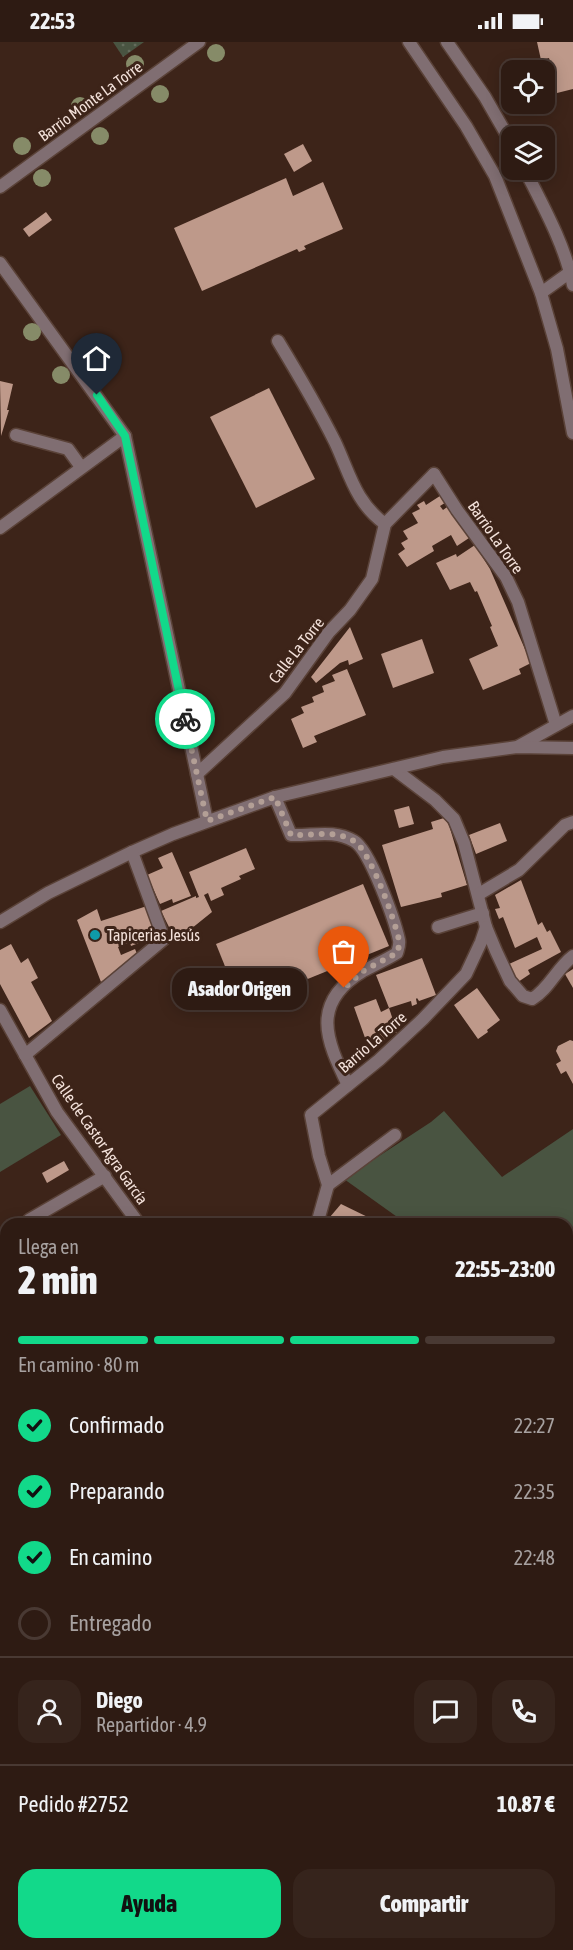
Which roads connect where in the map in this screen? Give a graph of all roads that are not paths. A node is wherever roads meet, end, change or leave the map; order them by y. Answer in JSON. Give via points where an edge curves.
{"nodes":[{"id":1,"x":199,"y":42,"type":"edge"},
{"id":2,"x":410,"y":42,"type":"edge"},
{"id":3,"x":447,"y":42,"type":"edge"},
{"id":4,"x":501,"y":126,"type":"edge"},
{"id":5,"x":530,"y":180,"type":"edge"},
{"id":6,"x":0,"y":186,"type":"edge"},
{"id":7,"x":0,"y":263,"type":"edge"},
{"id":8,"x":572,"y":271,"type":"edge"},
{"id":9,"x":573,"y":285,"type":"edge"},
{"id":10,"x":541,"y":293,"type":"junction"},
{"id":11,"x":278,"y":341,"type":"dead end"},
{"id":12,"x":573,"y":433,"type":"edge"},
{"id":13,"x":16,"y":435,"type":"dead end"},
{"id":14,"x":125,"y":436,"type":"junction"},
{"id":15,"x":81,"y":467,"type":"junction"},
{"id":16,"x":385,"y":524,"type":"junction"},
{"id":17,"x":0,"y":528,"type":"edge"},
{"id":18,"x":573,"y":716,"type":"edge"},
{"id":19,"x":556,"y":725,"type":"junction"},
{"id":20,"x":517,"y":747,"type":"junction"},
{"id":21,"x":573,"y":748,"type":"edge"},
{"id":22,"x":394,"y":769,"type":"junction"},
{"id":23,"x":197,"y":774,"type":"junction"},
{"id":24,"x":275,"y":797,"type":"junction"},
{"id":25,"x":207,"y":821,"type":"junction"},
{"id":26,"x":573,"y":822,"type":"edge"},
{"id":27,"x":132,"y":852,"type":"junction"},
{"id":28,"x":478,"y":894,"type":"junction"},
{"id":29,"x":483,"y":913,"type":"junction"},
{"id":30,"x":0,"y":922,"type":"edge"},
{"id":31,"x":438,"y":927,"type":"dead end"},
{"id":32,"x":486,"y":927,"type":"junction"},
{"id":33,"x":573,"y":956,"type":"edge"},
{"id":34,"x":0,"y":1010,"type":"edge"},
{"id":35,"x":25,"y":1055,"type":"junction"},
{"id":36,"x":348,"y":1085,"type":"junction"},
{"id":37,"x":395,"y":1135,"type":"dead end"},
{"id":38,"x":105,"y":1176,"type":"junction"},
{"id":39,"x":328,"y":1185,"type":"junction"},
{"id":40,"x":32,"y":1218,"type":"edge"},
{"id":41,"x":135,"y":1218,"type":"edge"},
{"id":42,"x":319,"y":1218,"type":"edge"}],
"edges":[{"from":1,"to":6,"type":"street","name":"Barrio Monte La Torre"},
{"from":2,"to":10,"type":"street","via":[[495,176]]},
{"from":3,"to":4,"type":"street"},
{"from":5,"to":8,"type":"street"},
{"from":7,"to":14,"type":"street"},
{"from":8,"to":9,"type":"street"},
{"from":8,"to":10,"type":"street"},
{"from":10,"to":12,"type":"street","via":[[557,349]]},
{"from":11,"to":16,"type":"street","via":[[335,442],[355,492]]},
{"from":13,"to":15,"type":"street","via":[[68,448]]},
{"from":14,"to":15,"type":"street"},
{"from":14,"to":23,"type":"street"},
{"from":15,"to":17,"type":"street"},
{"from":16,"to":19,"type":"street","name":"Barrio La Torre","via":[[434,474],[506,577],[518,602]]},
{"from":16,"to":23,"type":"street","name":"Calle La Torre","via":[[372,579],[350,610],[285,693]]},
{"from":18,"to":19,"type":"street"},
{"from":19,"to":20,"type":"street"},
{"from":20,"to":21,"type":"street"},
{"from":20,"to":22,"type":"street","via":[[443,757]]},
{"from":22,"to":24,"type":"street"},
{"from":22,"to":28,"type":"street","via":[[454,819]]},
{"from":23,"to":25,"type":"street"},
{"from":24,"to":25,"type":"street"},
{"from":24,"to":36,"type":"street","via":[[291,835],[336,834],[361,847],[400,943],[397,953],[363,971],[332,1001],[326,1029]]},
{"from":25,"to":27,"type":"street"},
{"from":26,"to":28,"type":"street","via":[[565,825],[519,870]]},
{"from":27,"to":30,"type":"street","via":[[48,893]]},
{"from":27,"to":35,"type":"street","via":[[164,939]]},
{"from":28,"to":29,"type":"street"},
{"from":29,"to":31,"type":"street"},
{"from":29,"to":32,"type":"street"},
{"from":32,"to":33,"type":"street","via":[[510,981],[523,996],[532,999],[539,995]]},
{"from":32,"to":36,"type":"street","name":"Barrio La Torre","via":[[466,974],[416,1026]]},
{"from":34,"to":35,"type":"street","name":"Calle de Castor Agra García"},
{"from":35,"to":38,"type":"street","name":"Calle de Castor Agra García","via":[[57,1112]]},
{"from":36,"to":39,"type":"street","name":"Barrio La Torre","via":[[310,1115]]},
{"from":37,"to":39,"type":"street"},
{"from":38,"to":40,"type":"street"},
{"from":38,"to":41,"type":"street","name":"Calle de Castor Agra García"},
{"from":39,"to":42,"type":"street"}]}
